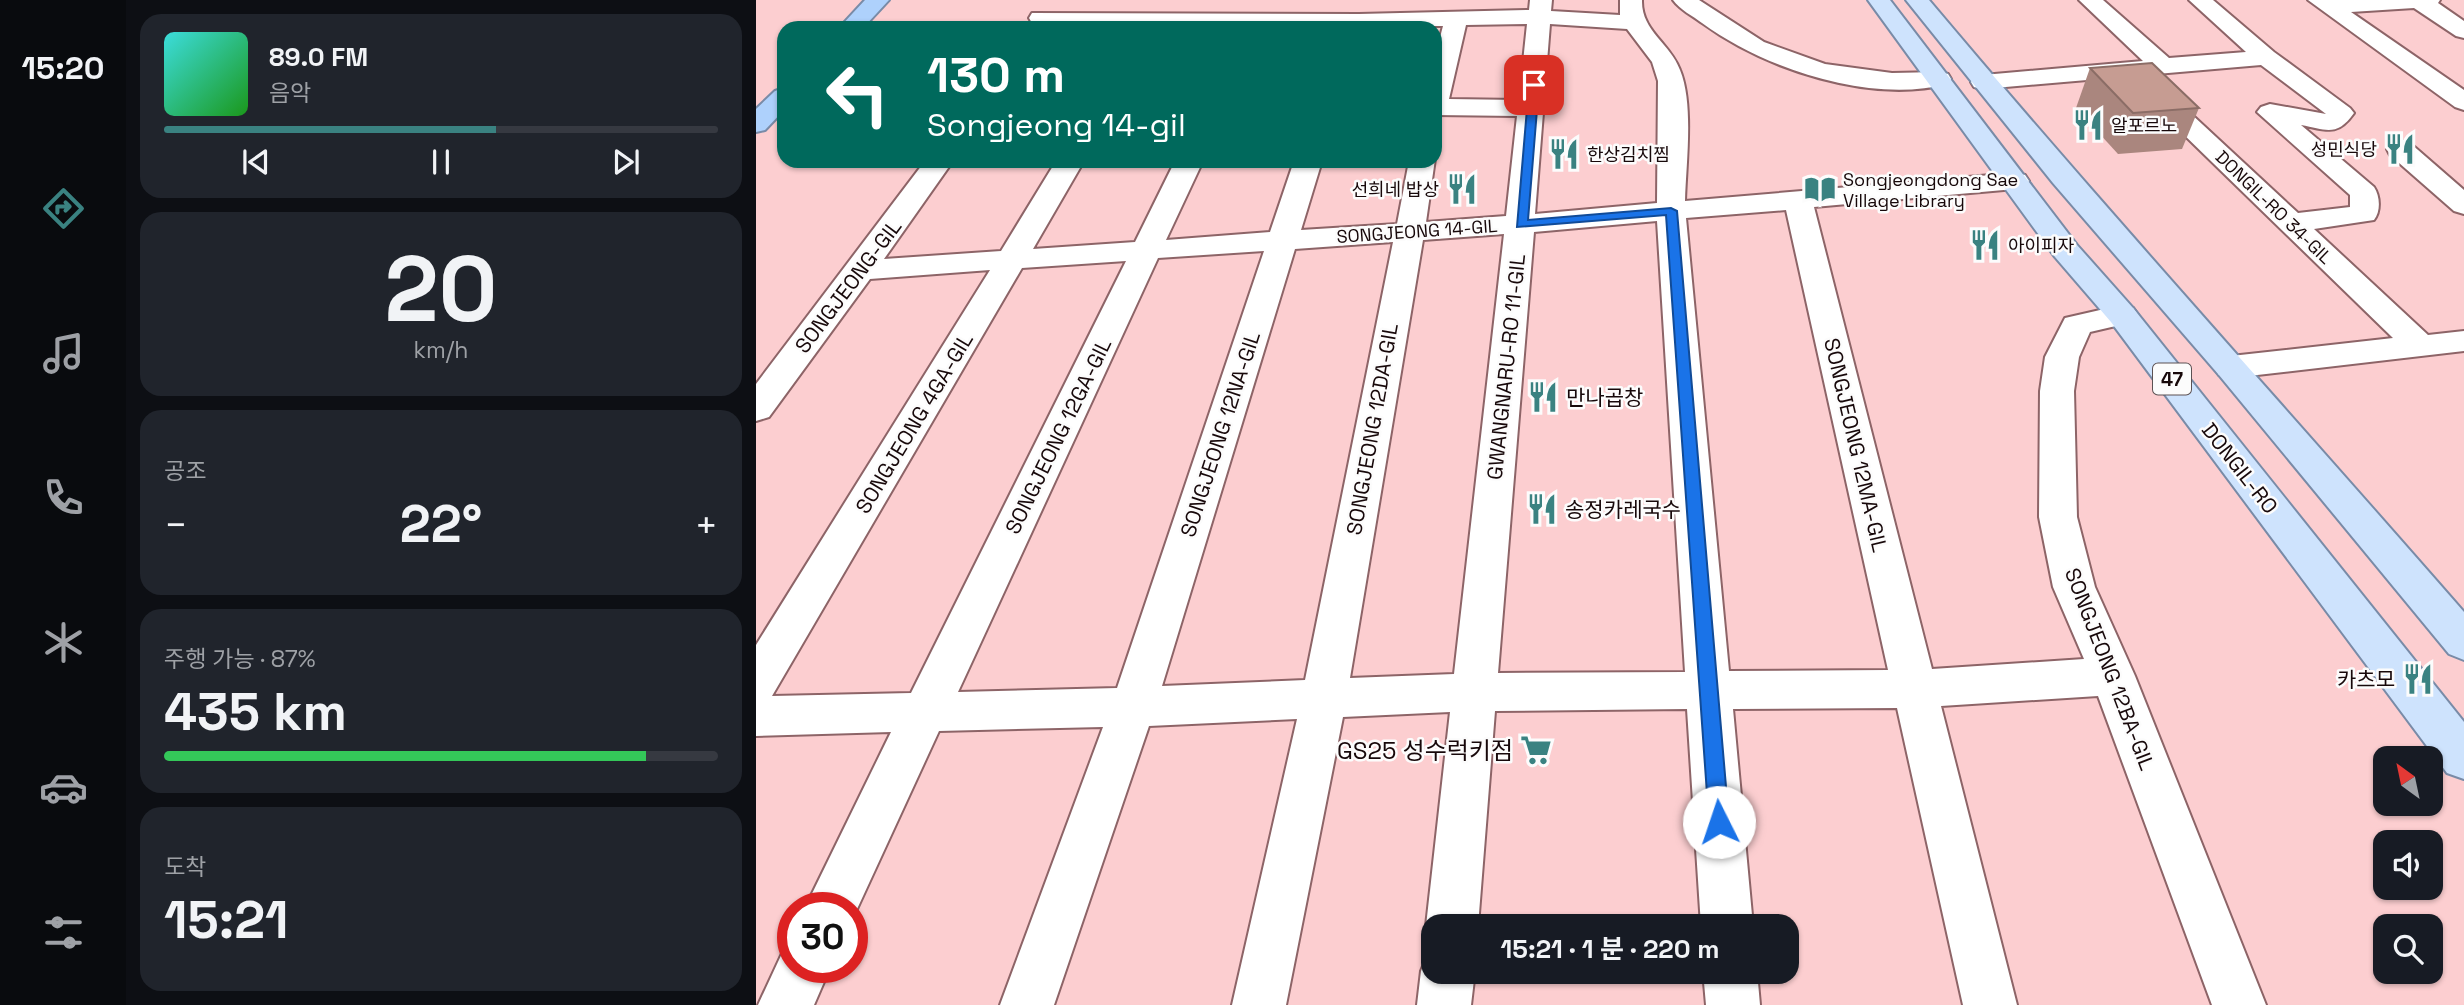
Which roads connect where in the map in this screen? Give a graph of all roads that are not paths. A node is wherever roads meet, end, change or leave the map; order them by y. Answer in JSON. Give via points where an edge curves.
{"nodes":[{"id":1,"x":878,"y":0,"type":"edge"},
{"id":2,"x":1684,"y":0,"type":"edge"},
{"id":3,"x":1879,"y":0,"type":"edge"},
{"id":4,"x":1917,"y":0,"type":"edge"},
{"id":5,"x":2090,"y":0,"type":"edge"},
{"id":6,"x":2200,"y":0,"type":"edge"},
{"id":7,"x":2429,"y":0,"type":"edge"},
{"id":8,"x":2419,"y":1,"type":"edge"},
{"id":9,"x":2324,"y":3,"type":"edge"},
{"id":10,"x":1115,"y":9,"type":"edge"},
{"id":11,"x":1215,"y":9,"type":"edge"},
{"id":12,"x":1540,"y":9,"type":"edge"},
{"id":13,"x":1632,"y":11,"type":"edge"},
{"id":14,"x":1042,"y":15,"type":"edge"},
{"id":15,"x":1456,"y":19,"type":"junction"},
{"id":16,"x":857,"y":21,"type":"edge"},
{"id":17,"x":1145,"y":21,"type":"edge"},
{"id":18,"x":1159,"y":21,"type":"edge"},
{"id":19,"x":1245,"y":21,"type":"edge"},
{"id":20,"x":1416,"y":21,"type":"edge"},
{"id":21,"x":2464,"y":31,"type":"edge"},
{"id":22,"x":2266,"y":57,"type":"junction"},
{"id":23,"x":2163,"y":66,"type":"junction"},
{"id":24,"x":2129,"y":69,"type":"junction"},
{"id":25,"x":1442,"y":77,"type":"edge"},
{"id":26,"x":1939,"y":79,"type":"junction"},
{"id":27,"x":1983,"y":82,"type":"junction"},
{"id":28,"x":2464,"y":102,"type":"edge"},
{"id":29,"x":777,"y":103,"type":"edge"},
{"id":30,"x":1442,"y":106,"type":"edge"},
{"id":31,"x":1532,"y":107,"type":"junction"},
{"id":32,"x":756,"y":124,"type":"edge"},
{"id":33,"x":2400,"y":149,"type":"dead end"},
{"id":34,"x":934,"y":168,"type":"edge"},
{"id":35,"x":1066,"y":168,"type":"edge"},
{"id":36,"x":1186,"y":168,"type":"edge"},
{"id":37,"x":1306,"y":168,"type":"edge"},
{"id":38,"x":1422,"y":168,"type":"edge"},
{"id":39,"x":2015,"y":181,"type":"junction"},
{"id":40,"x":1798,"y":200,"type":"junction"},
{"id":41,"x":2464,"y":205,"type":"edge"},
{"id":42,"x":1671,"y":211,"type":"junction"},
{"id":43,"x":2291,"y":223,"type":"junction"},
{"id":44,"x":1521,"y":224,"type":"junction"},
{"id":45,"x":1409,"y":232,"type":"junction"},
{"id":46,"x":1281,"y":240,"type":"junction"},
{"id":47,"x":1148,"y":248,"type":"junction"},
{"id":48,"x":2066,"y":251,"type":"junction"},
{"id":49,"x":1012,"y":257,"type":"junction"},
{"id":50,"x":861,"y":270,"type":"junction"},
{"id":51,"x":2122,"y":314,"type":"junction"},
{"id":52,"x":2186,"y":315,"type":"junction"},
{"id":53,"x":2464,"y":341,"type":"edge"},
{"id":54,"x":2419,"y":345,"type":"junction"},
{"id":55,"x":2231,"y":368,"type":"junction"},
{"id":56,"x":756,"y":409,"type":"edge"},
{"id":57,"x":2464,"y":642,"type":"edge"},
{"id":58,"x":2113,"y":676,"type":"junction"},
{"id":59,"x":756,"y":683,"type":"edge"},
{"id":60,"x":1913,"y":689,"type":"junction"},
{"id":61,"x":1709,"y":691,"type":"junction"},
{"id":62,"x":1474,"y":692,"type":"junction"},
{"id":63,"x":1324,"y":698,"type":"junction"},
{"id":64,"x":1133,"y":707,"type":"junction"},
{"id":65,"x":927,"y":710,"type":"junction"},
{"id":66,"x":756,"y":716,"type":"edge"},
{"id":67,"x":2464,"y":758,"type":"edge"},
{"id":68,"x":839,"y":892,"type":"edge"},
{"id":69,"x":1453,"y":914,"type":"edge"},
{"id":70,"x":1726,"y":914,"type":"edge"},
{"id":71,"x":796,"y":983,"type":"edge"},
{"id":72,"x":1446,"y":984,"type":"edge"},
{"id":73,"x":1731,"y":984,"type":"edge"},
{"id":74,"x":785,"y":1005,"type":"edge"},
{"id":75,"x":1027,"y":1005,"type":"edge"},
{"id":76,"x":1259,"y":1005,"type":"edge"},
{"id":77,"x":1444,"y":1005,"type":"edge"},
{"id":78,"x":1733,"y":1005,"type":"edge"},
{"id":79,"x":1990,"y":1005,"type":"edge"},
{"id":80,"x":2239,"y":1005,"type":"edge"}],
"edges":[{"from":1,"to":16,"type":"highway"},
{"from":2,"to":26,"type":"street","via":[[1755,47],[1808,68],[1908,81]]},
{"from":3,"to":26,"type":"main road","name":"DONGIL-RO","number":"47"},
{"from":4,"to":27,"type":"main road","number":"47"},
{"from":5,"to":23,"type":"street"},
{"from":6,"to":22,"type":"street"},
{"from":7,"to":8,"type":"street"},
{"from":8,"to":9,"type":"street"},
{"from":8,"to":21,"type":"street"},
{"from":9,"to":28,"type":"street"},
{"from":10,"to":14,"type":"street"},
{"from":10,"to":17,"type":"street"},
{"from":11,"to":18,"type":"street"},
{"from":11,"to":19,"type":"street"},
{"from":12,"to":13,"type":"street"},
{"from":12,"to":15,"type":"street"},
{"from":12,"to":31,"type":"street","name":"GWANGNARU-RO 11-GIL"},
{"from":13,"to":42,"type":"street","via":[[1668,70]]},
{"from":15,"to":20,"type":"street"},
{"from":15,"to":25,"type":"street"},
{"from":22,"to":23,"type":"street"},
{"from":22,"to":43,"type":"street","via":[[2341,113],[2333,123],[2270,113],[2364,193],[2364,214]]},
{"from":23,"to":24,"type":"street"},
{"from":24,"to":27,"type":"street"},
{"from":24,"to":43,"type":"street","name":"DONGIL-RO 34-GIL"},
{"from":26,"to":39,"type":"main road","name":"DONGIL-RO","number":"47"},
{"from":27,"to":52,"type":"main road","number":"47"},
{"from":29,"to":32,"type":"highway"},
{"from":30,"to":31,"type":"street"},
{"from":31,"to":44,"type":"street","name":"GWANGNARU-RO 11-GIL"},
{"from":33,"to":41,"type":"street"},
{"from":34,"to":50,"type":"street","name":"SONGJEONG-GIL"},
{"from":35,"to":49,"type":"street","name":"SONGJEONG 4GA-GIL"},
{"from":36,"to":47,"type":"street","name":"SONGJEONG 12GA-GIL"},
{"from":37,"to":46,"type":"street","name":"SONGJEONG 12NA-GIL"},
{"from":38,"to":45,"type":"street","name":"SONGJEONG 12DA-GIL"},
{"from":39,"to":40,"type":"street","name":"SONGJEONG 14-GIL"},
{"from":39,"to":48,"type":"main road","name":"DONGIL-RO","number":"47"},
{"from":40,"to":42,"type":"street","name":"SONGJEONG 14-GIL"},
{"from":40,"to":60,"type":"street","name":"SONGJEONG 12MA-GIL"},
{"from":42,"to":44,"type":"street","name":"SONGJEONG 14-GIL"},
{"from":42,"to":61,"type":"street"},
{"from":43,"to":54,"type":"street","name":"DONGIL-RO 34-GIL"},
{"from":44,"to":45,"type":"street","name":"SONGJEONG 14-GIL"},
{"from":44,"to":62,"type":"street","name":"GWANGNARU-RO 11-GIL"},
{"from":45,"to":46,"type":"street","name":"SONGJEONG 14-GIL"},
{"from":45,"to":63,"type":"street","name":"SONGJEONG 12DA-GIL"},
{"from":46,"to":47,"type":"street","name":"SONGJEONG 14-GIL"},
{"from":46,"to":64,"type":"street","name":"SONGJEONG 12NA-GIL"},
{"from":47,"to":49,"type":"street","name":"SONGJEONG 14-GIL"},
{"from":47,"to":65,"type":"street","name":"SONGJEONG 12GA-GIL"},
{"from":48,"to":51,"type":"main road","name":"DONGIL-RO","number":"47"},
{"from":48,"to":52,"type":"main road","via":[[2133,295],[2167,335],[2186,332]]},
{"from":49,"to":50,"type":"street","name":"SONGJEONG 14-GIL"},
{"from":49,"to":59,"type":"street","name":"SONGJEONG 4GA-GIL"},
{"from":50,"to":56,"type":"street","name":"SONGJEONG-GIL"},
{"from":51,"to":58,"type":"street","name":"SONGJEONG 12BA-GIL","via":[[2077,325],[2062,357],[2057,391],[2059,517],[2074,586]]},
{"from":51,"to":67,"type":"main road","name":"DONGIL-RO","number":"47"},
{"from":52,"to":55,"type":"main road","number":"47"},
{"from":53,"to":54,"type":"street"},
{"from":54,"to":55,"type":"street"},
{"from":55,"to":57,"type":"main road","number":"47"},
{"from":58,"to":60,"type":"street"},
{"from":58,"to":80,"type":"street","name":"SONGJEONG 12BA-GIL"},
{"from":60,"to":61,"type":"street"},
{"from":60,"to":79,"type":"street","name":"SONGJEONG 12MA-GIL"},
{"from":61,"to":62,"type":"street"},
{"from":61,"to":70,"type":"street"},
{"from":62,"to":63,"type":"street"},
{"from":62,"to":69,"type":"street","name":"GWANGNARU-RO 11-GIL"},
{"from":63,"to":64,"type":"street"},
{"from":63,"to":76,"type":"street","name":"SONGJEONG 12DA-GIL"},
{"from":64,"to":65,"type":"street"},
{"from":64,"to":75,"type":"street","name":"SONGJEONG 12NA-GIL"},
{"from":65,"to":66,"type":"street"},
{"from":65,"to":68,"type":"street","name":"SONGJEONG 12GA-GIL"},
{"from":71,"to":74,"type":"street"},
{"from":72,"to":77,"type":"street"},
{"from":73,"to":78,"type":"street"}]}
